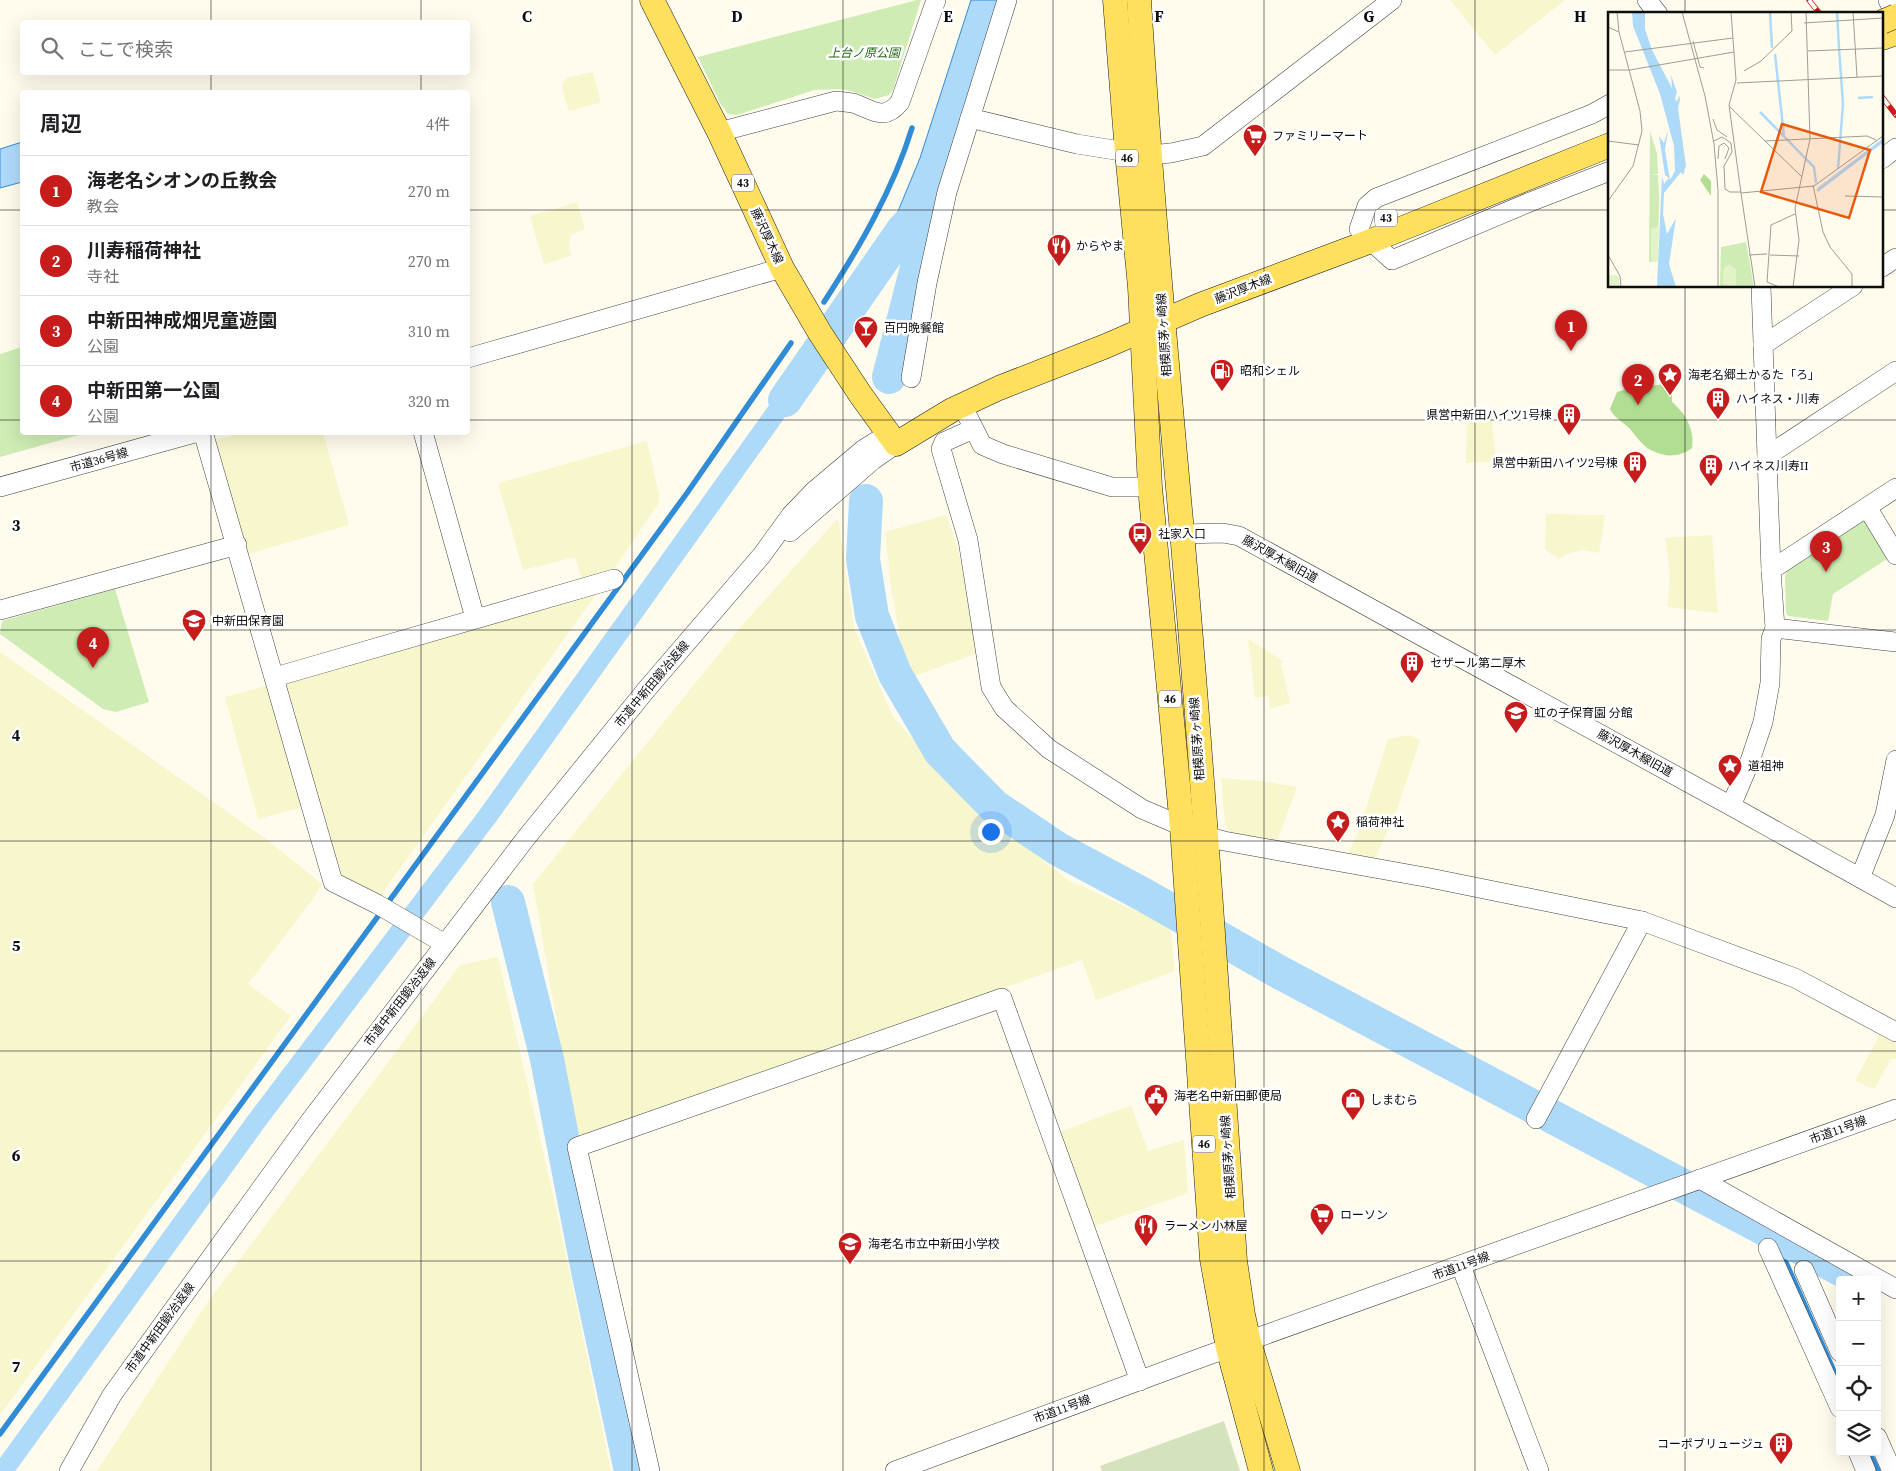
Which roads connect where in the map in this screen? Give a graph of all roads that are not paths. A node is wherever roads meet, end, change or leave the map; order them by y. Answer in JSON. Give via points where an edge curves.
{"nodes":[{"id":1,"x":652,"y":0,"type":"edge"},
{"id":2,"x":936,"y":0,"type":"edge"},
{"id":3,"x":1007,"y":0,"type":"edge"},
{"id":4,"x":1115,"y":0,"type":"edge"},
{"id":5,"x":1139,"y":0,"type":"edge"},
{"id":6,"x":1392,"y":0,"type":"edge"},
{"id":7,"x":1647,"y":0,"type":"edge"},
{"id":8,"x":1888,"y":0,"type":"edge"},
{"id":9,"x":1656,"y":12,"type":"edge"},
{"id":10,"x":1896,"y":17,"type":"edge"},
{"id":11,"x":1884,"y":21,"type":"edge"},
{"id":12,"x":1896,"y":33,"type":"edge"},
{"id":13,"x":1884,"y":37,"type":"edge"},
{"id":14,"x":1608,"y":105,"type":"edge"},
{"id":15,"x":970,"y":118,"type":"junction"},
{"id":16,"x":719,"y":132,"type":"junction"},
{"id":17,"x":1608,"y":132,"type":"edge"},
{"id":18,"x":1608,"y":146,"type":"edge"},
{"id":19,"x":1138,"y":154,"type":"junction"},
{"id":20,"x":1608,"y":172,"type":"edge"},
{"id":21,"x":1365,"y":235,"type":"junction"},
{"id":22,"x":1896,"y":258,"type":"edge"},
{"id":23,"x":1884,"y":266,"type":"edge"},
{"id":24,"x":782,"y":268,"type":"junction"},
{"id":25,"x":1761,"y":288,"type":"edge"},
{"id":26,"x":1850,"y":288,"type":"edge"},
{"id":27,"x":1163,"y":314,"type":"junction"},
{"id":28,"x":1141,"y":323,"type":"junction"},
{"id":29,"x":1763,"y":345,"type":"junction"},
{"id":30,"x":470,"y":357,"type":"edge"},
{"id":31,"x":1896,"y":371,"type":"edge"},
{"id":32,"x":911,"y":378,"type":"dead end"},
{"id":33,"x":962,"y":405,"type":"junction"},
{"id":34,"x":973,"y":429,"type":"junction"},
{"id":35,"x":187,"y":435,"type":"edge"},
{"id":36,"x":204,"y":435,"type":"edge"},
{"id":37,"x":424,"y":435,"type":"edge"},
{"id":38,"x":892,"y":439,"type":"junction"},
{"id":39,"x":1767,"y":456,"type":"junction"},
{"id":40,"x":1150,"y":487,"type":"junction"},
{"id":41,"x":0,"y":488,"type":"edge"},
{"id":42,"x":1896,"y":488,"type":"edge"},
{"id":43,"x":1867,"y":507,"type":"junction"},
{"id":44,"x":1182,"y":534,"type":"junction"},
{"id":45,"x":237,"y":545,"type":"junction"},
{"id":46,"x":1896,"y":555,"type":"edge"},
{"id":47,"x":1771,"y":570,"type":"junction"},
{"id":48,"x":614,"y":579,"type":"dead end"},
{"id":49,"x":0,"y":610,"type":"edge"},
{"id":50,"x":476,"y":618,"type":"junction"},
{"id":51,"x":1775,"y":628,"type":"junction"},
{"id":52,"x":1896,"y":642,"type":"edge"},
{"id":53,"x":275,"y":676,"type":"junction"},
{"id":54,"x":1896,"y":760,"type":"edge"},
{"id":55,"x":1731,"y":806,"type":"junction"},
{"id":56,"x":1182,"y":827,"type":"junction"},
{"id":57,"x":1205,"y":836,"type":"junction"},
{"id":58,"x":1860,"y":878,"type":"junction"},
{"id":59,"x":1896,"y":898,"type":"edge"},
{"id":60,"x":1642,"y":921,"type":"junction"},
{"id":61,"x":445,"y":944,"type":"junction"},
{"id":62,"x":1896,"y":1032,"type":"edge"},
{"id":63,"x":1896,"y":1109,"type":"edge"},
{"id":64,"x":1539,"y":1112,"type":"dead end"},
{"id":65,"x":1697,"y":1180,"type":"junction"},
{"id":66,"x":1768,"y":1248,"type":"dead end"},
{"id":67,"x":1461,"y":1266,"type":"junction"},
{"id":68,"x":1804,"y":1270,"type":"dead end"},
{"id":69,"x":1896,"y":1289,"type":"edge"},
{"id":70,"x":1836,"y":1343,"type":"edge"},
{"id":71,"x":1239,"y":1345,"type":"junction"},
{"id":72,"x":1140,"y":1381,"type":"junction"},
{"id":73,"x":1836,"y":1399,"type":"edge"},
{"id":74,"x":1881,"y":1446,"type":"edge"},
{"id":75,"x":1860,"y":1456,"type":"edge"},
{"id":76,"x":917,"y":1467,"type":"edge"},
{"id":77,"x":69,"y":1471,"type":"edge"},
{"id":78,"x":650,"y":1471,"type":"edge"},
{"id":79,"x":895,"y":1471,"type":"edge"},
{"id":80,"x":1261,"y":1471,"type":"edge"},
{"id":81,"x":1288,"y":1471,"type":"edge"},
{"id":82,"x":1539,"y":1471,"type":"edge"},
{"id":83,"x":1866,"y":1471,"type":"edge"},
{"id":84,"x":1892,"y":1471,"type":"edge"}],
"edges":[{"from":1,"to":16,"type":"main road","name":"藤沢厚木線","number":"43"},
{"from":2,"to":16,"type":"street","via":[[900,102],[894,110],[875,112],[854,103],[836,101]]},
{"from":3,"to":15,"type":"street"},
{"from":4,"to":19,"type":"main road","name":"相模原茅ヶ崎線","number":"46"},
{"from":5,"to":19,"type":"main road","name":"相模原茅ヶ崎線","number":"46"},
{"from":6,"to":19,"type":"street","via":[[1203,146],[1171,153]]},
{"from":7,"to":9,"type":"street"},
{"from":8,"to":10,"type":"street"},
{"from":10,"to":11,"type":"main road","bridge":true},
{"from":12,"to":13,"type":"main road"},
{"from":14,"to":21,"type":"street","via":[[1376,198],[1367,206]]},
{"from":15,"to":19,"type":"street","via":[[1077,144]]},
{"from":15,"to":32,"type":"street","via":[[929,274]]},
{"from":16,"to":24,"type":"main road","name":"藤沢厚木線","number":"43"},
{"from":17,"to":21,"type":"main road","name":"藤沢厚木線","number":"43"},
{"from":18,"to":21,"type":"main road","name":"藤沢厚木線","number":"43"},
{"from":19,"to":27,"type":"main road","name":"相模原茅ヶ崎線","number":"46"},
{"from":19,"to":28,"type":"main road","name":"相模原茅ヶ崎線","number":"46"},
{"from":20,"to":21,"type":"street","via":[[1392,260]]},
{"from":21,"to":27,"type":"main road","name":"藤沢厚木線","number":"43"},
{"from":22,"to":23,"type":"street"},
{"from":24,"to":30,"type":"street"},
{"from":24,"to":38,"type":"main road","name":"藤沢厚木線","number":"43","via":[[820,333]]},
{"from":25,"to":29,"type":"street"},
{"from":26,"to":29,"type":"street"},
{"from":27,"to":28,"type":"main road","name":"藤沢厚木線","number":"43"},
{"from":27,"to":44,"type":"main road","name":"相模原茅ヶ崎線","number":"46"},
{"from":28,"to":33,"type":"main road","name":"藤沢厚木線","number":"43"},
{"from":28,"to":38,"type":"main road","name":"藤沢厚木線","number":"43","via":[[967,390]]},
{"from":28,"to":40,"type":"main road","name":"相模原茅ヶ崎線","number":"46"},
{"from":29,"to":39,"type":"street"},
{"from":31,"to":39,"type":"street"},
{"from":33,"to":34,"type":"street"},
{"from":33,"to":38,"type":"main road","name":"藤沢厚木線","number":"43","via":[[919,429]]},
{"from":34,"to":40,"type":"street","via":[[982,444],[1003,454],[1112,487]]},
{"from":34,"to":56,"type":"street","via":[[944,442],[941,449],[968,540],[991,688],[1004,708],[1049,749],[1142,809]]},
{"from":35,"to":41,"type":"street","name":"市道36号線"},
{"from":36,"to":45,"type":"street"},
{"from":37,"to":50,"type":"street"},
{"from":38,"to":61,"type":"street","name":"市道中新田鍛冶返線","via":[[864,449],[814,490],[791,515],[762,555],[526,838]]},
{"from":39,"to":47,"type":"street"},
{"from":40,"to":56,"type":"main road","name":"相模原茅ヶ崎線","number":"46"},
{"from":42,"to":43,"type":"street"},
{"from":43,"to":46,"type":"street"},
{"from":43,"to":47,"type":"street"},
{"from":44,"to":55,"type":"street","name":"藤沢厚木線旧道","via":[[1223,532],[1239,536]]},
{"from":44,"to":57,"type":"main road","name":"相模原茅ヶ崎線","number":"46"},
{"from":45,"to":49,"type":"street"},
{"from":45,"to":53,"type":"street"},
{"from":47,"to":51,"type":"street"},
{"from":48,"to":50,"type":"street"},
{"from":50,"to":53,"type":"street"},
{"from":51,"to":52,"type":"street"},
{"from":51,"to":55,"type":"street","via":[[1771,639],[1770,683],[1763,722]]},
{"from":53,"to":61,"type":"street","via":[[333,882]]},
{"from":54,"to":58,"type":"street","via":[[1884,815]]},
{"from":55,"to":58,"type":"street","name":"藤沢厚木線旧道"},
{"from":56,"to":57,"type":"street"},
{"from":56,"to":71,"type":"main road","name":"相模原茅ヶ崎線","number":"46","via":[[1212,1260]]},
{"from":57,"to":60,"type":"street"},
{"from":57,"to":71,"type":"main road","name":"相模原茅ヶ崎線","number":"46","via":[[1235,1261],[1243,1315]]},
{"from":58,"to":59,"type":"street","name":"藤沢厚木線旧道"},
{"from":60,"to":62,"type":"street","via":[[1795,978]]},
{"from":60,"to":64,"type":"street"},
{"from":61,"to":77,"type":"street","name":"市道中新田鍛冶返線","via":[[310,1121],[123,1379]]},
{"from":63,"to":65,"type":"street","name":"市道11号線"},
{"from":65,"to":67,"type":"street","name":"市道11号線"},
{"from":65,"to":69,"type":"street"},
{"from":66,"to":73,"type":"street"},
{"from":67,"to":71,"type":"street","name":"市道11号線"},
{"from":67,"to":82,"type":"street"},
{"from":68,"to":70,"type":"street"},
{"from":71,"to":72,"type":"street","name":"市道11号線"},
{"from":71,"to":80,"type":"main road","name":"相模原茅ヶ崎線","number":"46"},
{"from":71,"to":81,"type":"main road","name":"相模原茅ヶ崎線","number":"46"},
{"from":72,"to":76,"type":"street","name":"市道11号線"},
{"from":72,"to":78,"type":"street","via":[[1002,998],[577,1147]]},
{"from":74,"to":84,"type":"street"},
{"from":75,"to":83,"type":"street"},
{"from":76,"to":79,"type":"street","name":"市道11号線"}]}
